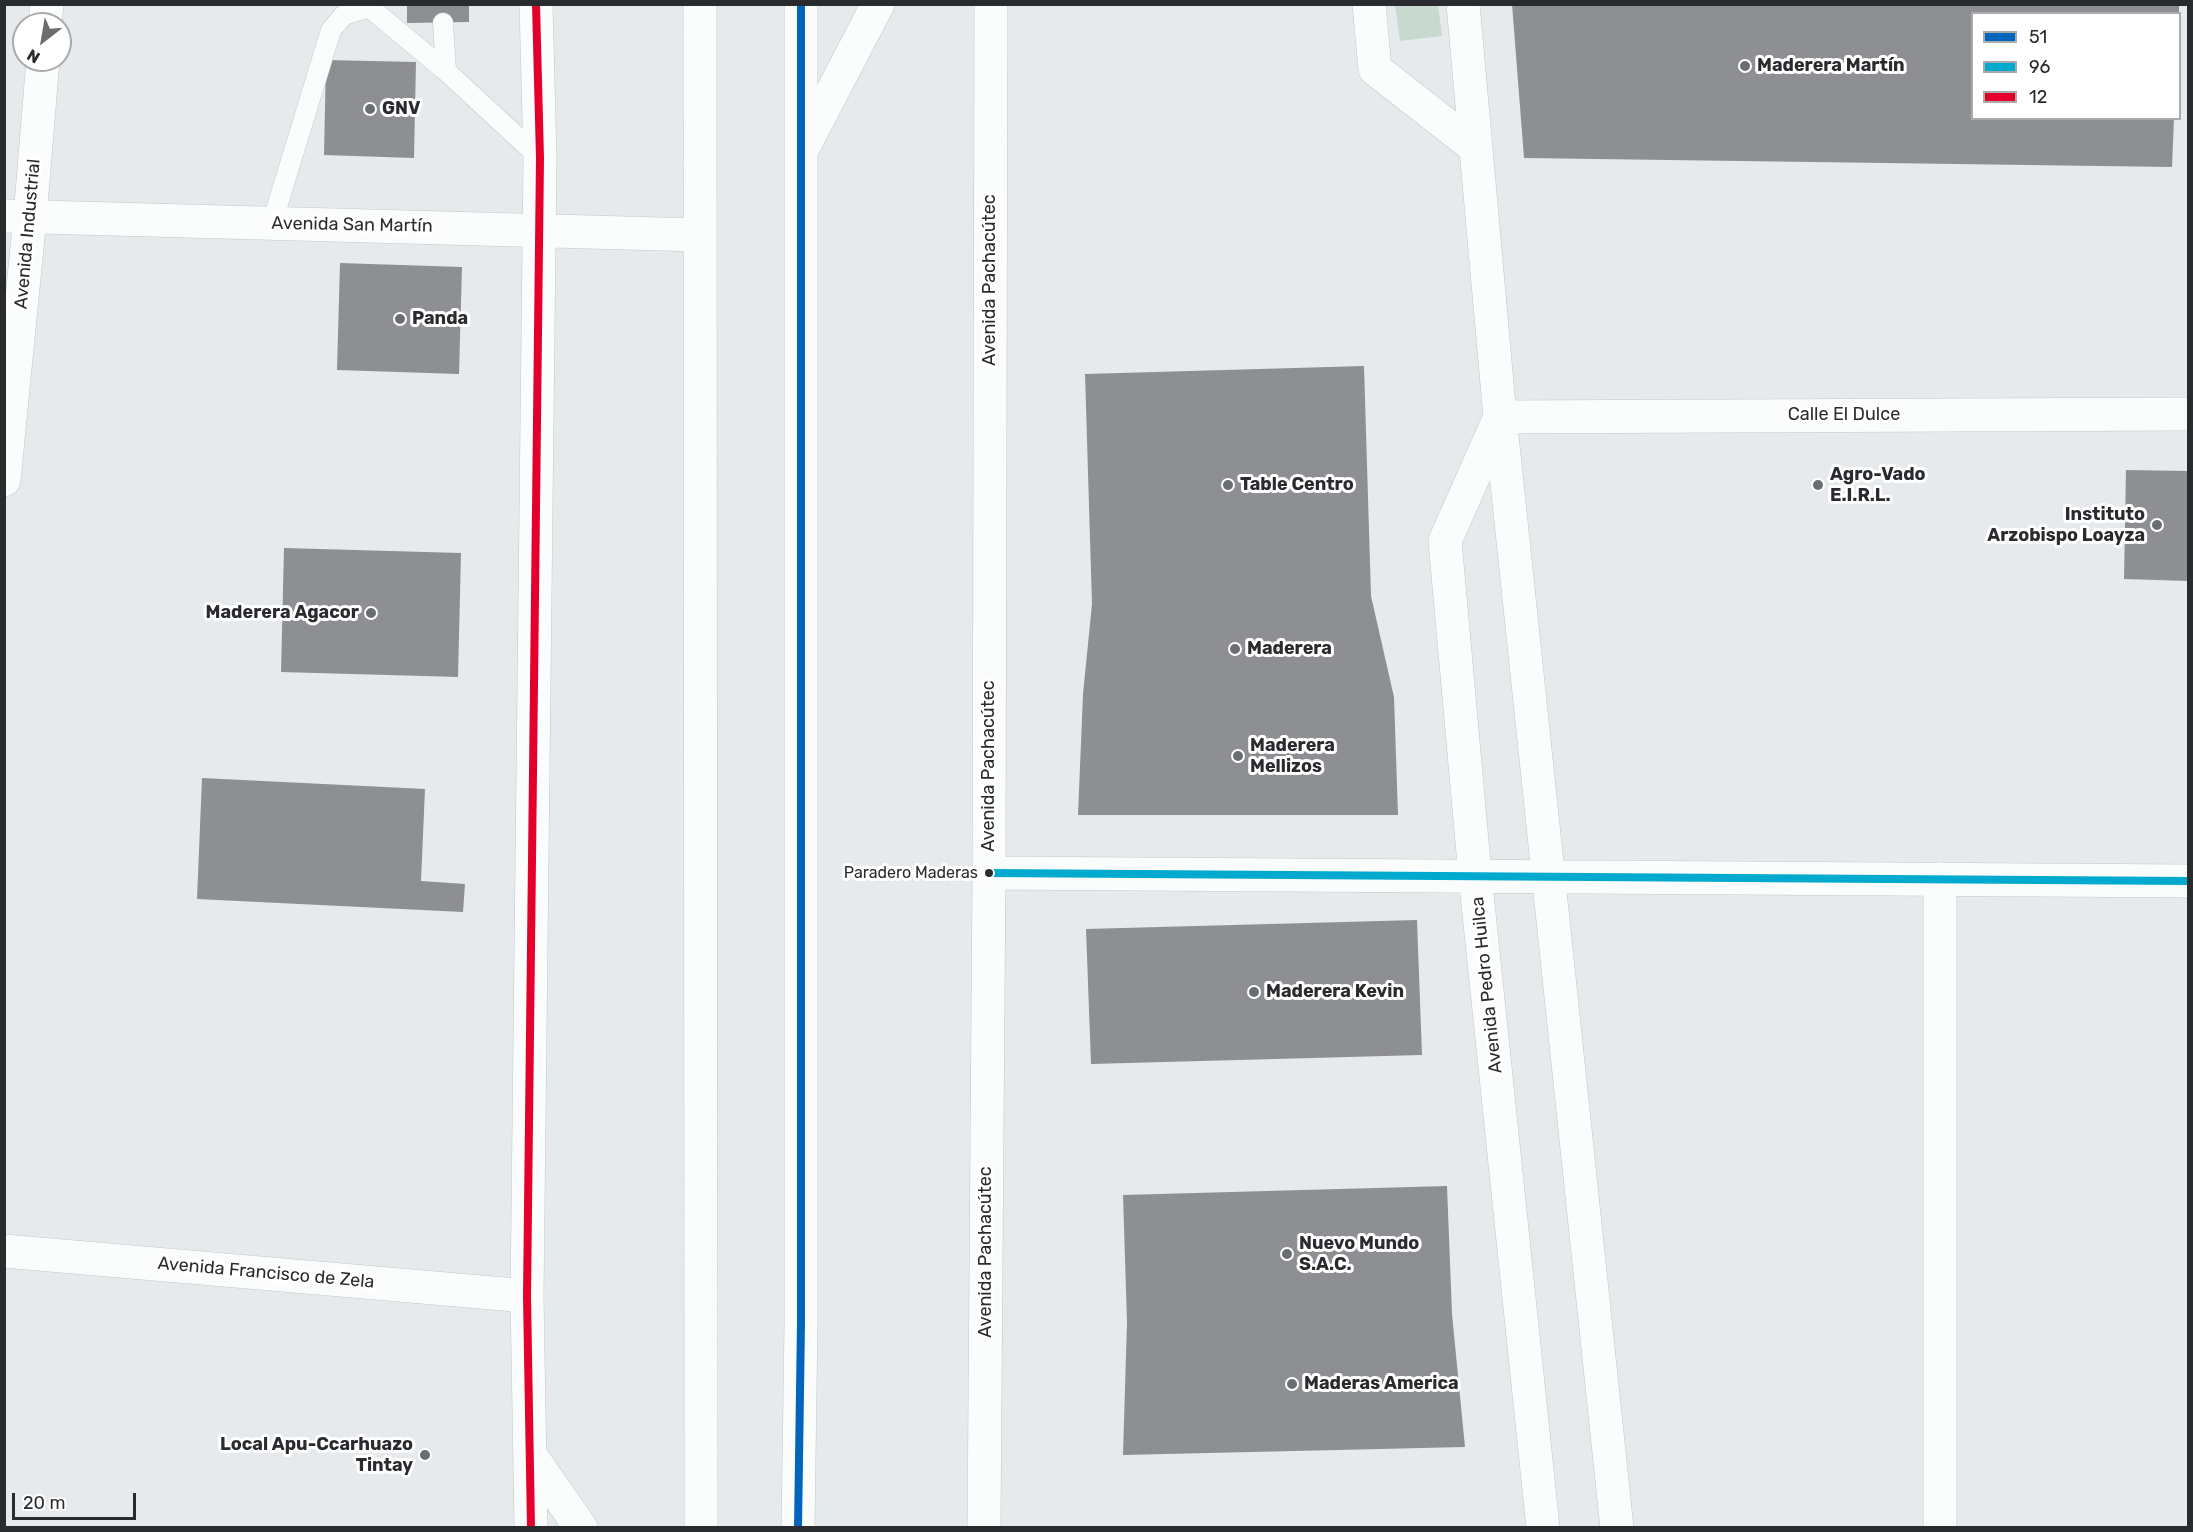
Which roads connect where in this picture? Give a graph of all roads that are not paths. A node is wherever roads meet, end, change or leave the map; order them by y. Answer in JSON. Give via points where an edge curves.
{"nodes":[{"id":1,"x":536,"y":4,"type":"edge"},
{"id":2,"x":700,"y":4,"type":"edge"},
{"id":3,"x":801,"y":4,"type":"edge"},
{"id":4,"x":878,"y":4,"type":"edge"},
{"id":5,"x":991,"y":4,"type":"edge"},
{"id":6,"x":1369,"y":4,"type":"edge"},
{"id":7,"x":1463,"y":4,"type":"edge"},
{"id":8,"x":370,"y":6,"type":"edge"},
{"id":9,"x":443,"y":23,"type":"dead end"},
{"id":10,"x":446,"y":71,"type":"junction"},
{"id":11,"x":40,"y":72,"type":"edge"},
{"id":12,"x":1476,"y":148,"type":"junction"},
{"id":13,"x":800,"y":152,"type":"junction"},
{"id":14,"x":540,"y":158,"type":"junction"},
{"id":15,"x":17,"y":216,"type":"edge"},
{"id":16,"x":272,"y":223,"type":"junction"},
{"id":17,"x":539,"y":229,"type":"junction"},
{"id":18,"x":699,"y":235,"type":"junction"},
{"id":19,"x":2188,"y":414,"type":"edge"},
{"id":20,"x":1500,"y":417,"type":"junction"},
{"id":21,"x":4,"y":480,"type":"edge"},
{"id":22,"x":988,"y":873,"type":"junction"},
{"id":23,"x":1475,"y":875,"type":"junction"},
{"id":24,"x":1550,"y":876,"type":"junction"},
{"id":25,"x":1940,"y":879,"type":"junction"},
{"id":26,"x":2188,"y":881,"type":"edge"},
{"id":27,"x":4,"y":1251,"type":"edge"},
{"id":28,"x":527,"y":1296,"type":"junction"},
{"id":29,"x":531,"y":1456,"type":"junction"},
{"id":30,"x":531,"y":1527,"type":"edge"},
{"id":31,"x":581,"y":1527,"type":"edge"},
{"id":32,"x":701,"y":1527,"type":"edge"},
{"id":33,"x":798,"y":1527,"type":"edge"},
{"id":34,"x":984,"y":1527,"type":"edge"},
{"id":35,"x":1543,"y":1527,"type":"edge"},
{"id":36,"x":1617,"y":1527,"type":"edge"},
{"id":37,"x":1940,"y":1527,"type":"edge"}],
"edges":[{"from":1,"to":14,"type":"street"},
{"from":2,"to":18,"type":"street"},
{"from":3,"to":13,"type":"street"},
{"from":4,"to":13,"type":"street"},
{"from":5,"to":22,"type":"street","name":"Avenida Pachacútec"},
{"from":6,"to":12,"type":"street","via":[[1375,69]]},
{"from":7,"to":12,"type":"street"},
{"from":8,"to":10,"type":"lane"},
{"from":8,"to":16,"type":"lane","via":[[344,15],[331,30]]},
{"from":9,"to":10,"type":"lane"},
{"from":10,"to":14,"type":"lane"},
{"from":11,"to":15,"type":"street","name":"Avenida Industrial"},
{"from":12,"to":20,"type":"street"},
{"from":13,"to":33,"type":"street"},
{"from":14,"to":17,"type":"street"},
{"from":15,"to":16,"type":"street","name":"Avenida San Martín"},
{"from":15,"to":21,"type":"street","name":"Avenida Industrial"},
{"from":16,"to":17,"type":"street","name":"Avenida San Martín"},
{"from":17,"to":18,"type":"street","name":"Avenida San Martín"},
{"from":17,"to":28,"type":"street"},
{"from":18,"to":32,"type":"street"},
{"from":19,"to":20,"type":"street","name":"Calle El Dulce"},
{"from":20,"to":23,"type":"street","name":"Avenida Pedro Huilca","via":[[1445,541]]},
{"from":20,"to":24,"type":"street"},
{"from":22,"to":23,"type":"street"},
{"from":22,"to":34,"type":"street","name":"Avenida Pachacútec"},
{"from":23,"to":24,"type":"street"},
{"from":23,"to":35,"type":"street","name":"Avenida Pedro Huilca"},
{"from":24,"to":25,"type":"street"},
{"from":24,"to":36,"type":"street"},
{"from":25,"to":26,"type":"street"},
{"from":25,"to":37,"type":"street"},
{"from":27,"to":28,"type":"street","name":"Avenida Francisco de Zela"},
{"from":28,"to":29,"type":"street"},
{"from":29,"to":30,"type":"street"},
{"from":29,"to":31,"type":"street"}]}
